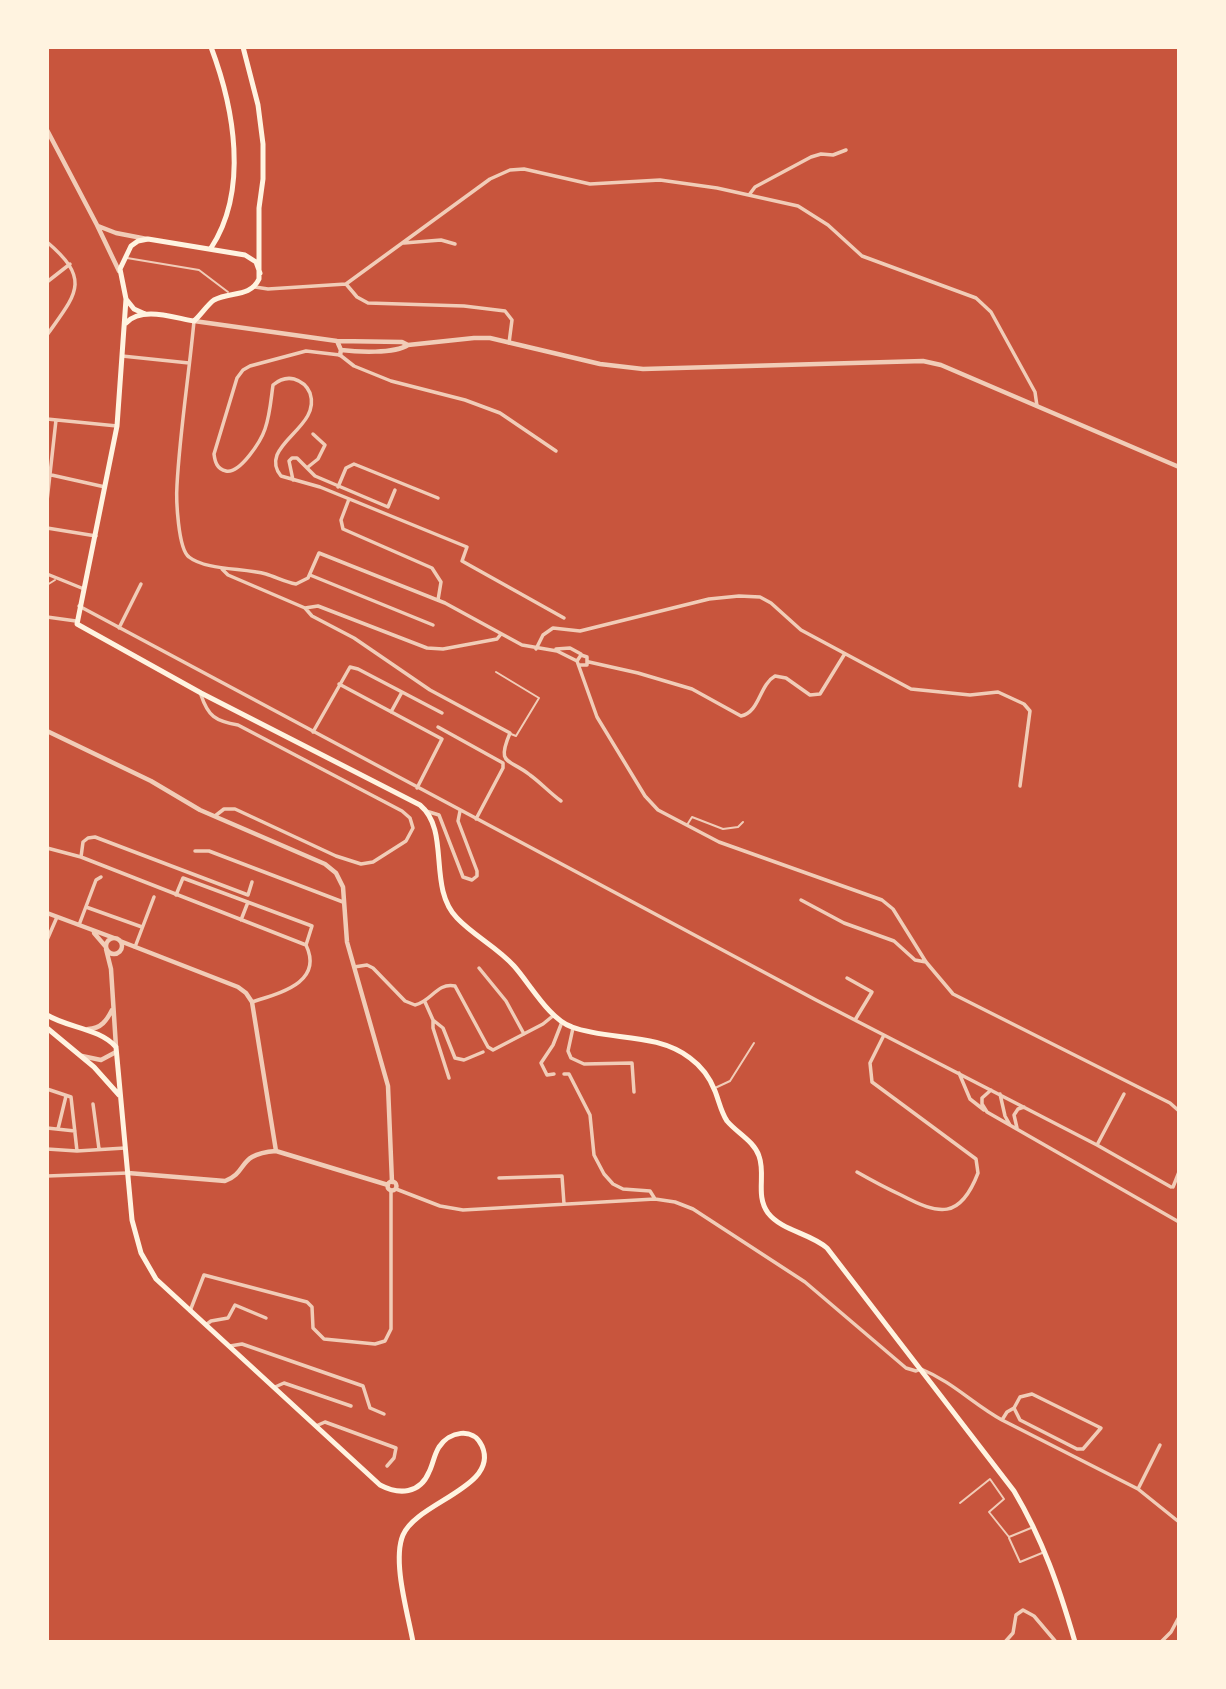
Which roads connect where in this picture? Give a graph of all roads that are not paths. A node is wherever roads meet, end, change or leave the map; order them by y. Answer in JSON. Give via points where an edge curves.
{"nodes":[{"id":1,"x":211,"y":47,"type":"edge"},
{"id":2,"x":243,"y":47,"type":"edge"},
{"id":3,"x":47,"y":130,"type":"edge"},
{"id":4,"x":846,"y":150,"type":"dead end"},
{"id":5,"x":749,"y":195,"type":"junction"},
{"id":6,"x":97,"y":225,"type":"junction"},
{"id":7,"x":148,"y":239,"type":"junction"},
{"id":8,"x":47,"y":242,"type":"edge"},
{"id":9,"x":404,"y":243,"type":"junction"},
{"id":10,"x":455,"y":244,"type":"dead end"},
{"id":11,"x":211,"y":248,"type":"junction"},
{"id":12,"x":125,"y":257,"type":"junction"},
{"id":13,"x":70,"y":264,"type":"junction"},
{"id":14,"x":260,"y":273,"type":"junction"},
{"id":15,"x":120,"y":275,"type":"junction"},
{"id":16,"x":47,"y":282,"type":"edge"},
{"id":17,"x":346,"y":284,"type":"junction"},
{"id":18,"x":255,"y":287,"type":"junction"},
{"id":19,"x":232,"y":295,"type":"junction"},
{"id":20,"x":126,"y":299,"type":"junction"},
{"id":21,"x":145,"y":314,"type":"junction"},
{"id":22,"x":194,"y":321,"type":"junction"},
{"id":23,"x":125,"y":326,"type":"junction"},
{"id":24,"x":47,"y":335,"type":"edge"},
{"id":25,"x":337,"y":341,"type":"junction"},
{"id":26,"x":509,"y":343,"type":"junction"},
{"id":27,"x":408,"y":345,"type":"junction"},
{"id":28,"x":340,"y":353,"type":"junction"},
{"id":29,"x":122,"y":356,"type":"junction"},
{"id":30,"x":190,"y":363,"type":"junction"},
{"id":31,"x":1037,"y":408,"type":"junction"},
{"id":32,"x":47,"y":419,"type":"edge"},
{"id":33,"x":56,"y":420,"type":"junction"},
{"id":34,"x":117,"y":426,"type":"junction"},
{"id":35,"x":313,"y":434,"type":"dead end"},
{"id":36,"x":555,"y":450,"type":"dead end"},
{"id":37,"x":307,"y":467,"type":"junction"},
{"id":38,"x":1179,"y":467,"type":"edge"},
{"id":39,"x":49,"y":474,"type":"edge"},
{"id":40,"x":293,"y":480,"type":"junction"},
{"id":41,"x":105,"y":487,"type":"junction"},
{"id":42,"x":338,"y":487,"type":"junction"},
{"id":43,"x":395,"y":491,"type":"dead end"},
{"id":44,"x":438,"y":498,"type":"dead end"},
{"id":45,"x":349,"y":499,"type":"junction"},
{"id":46,"x":47,"y":500,"type":"edge"},
{"id":47,"x":47,"y":528,"type":"edge"},
{"id":48,"x":96,"y":536,"type":"junction"},
{"id":49,"x":222,"y":569,"type":"junction"},
{"id":50,"x":47,"y":575,"type":"edge"},
{"id":51,"x":310,"y":575,"type":"junction"},
{"id":52,"x":57,"y":579,"type":"junction"},
{"id":53,"x":141,"y":584,"type":"dead end"},
{"id":54,"x":47,"y":585,"type":"edge"},
{"id":55,"x":84,"y":589,"type":"junction"},
{"id":56,"x":438,"y":600,"type":"junction"},
{"id":57,"x":79,"y":606,"type":"junction"},
{"id":58,"x":305,"y":608,"type":"junction"},
{"id":59,"x":47,"y":617,"type":"edge"},
{"id":60,"x":564,"y":618,"type":"dead end"},
{"id":61,"x":76,"y":621,"type":"junction"},
{"id":62,"x":433,"y":625,"type":"dead end"},
{"id":63,"x":119,"y":628,"type":"junction"},
{"id":64,"x":501,"y":635,"type":"junction"},
{"id":65,"x":536,"y":649,"type":"junction"},
{"id":66,"x":550,"y":650,"type":"junction"},
{"id":67,"x":583,"y":655,"type":"junction"},
{"id":68,"x":844,"y":655,"type":"junction"},
{"id":69,"x":588,"y":662,"type":"junction"},
{"id":70,"x":578,"y":663,"type":"junction"},
{"id":71,"x":496,"y":672,"type":"dead end"},
{"id":72,"x":585,"y":681,"type":"junction"},
{"id":73,"x":340,"y":684,"type":"junction"},
{"id":74,"x":402,"y":692,"type":"junction"},
{"id":75,"x":201,"y":693,"type":"junction"},
{"id":76,"x":391,"y":712,"type":"junction"},
{"id":77,"x":442,"y":713,"type":"dead end"},
{"id":78,"x":438,"y":727,"type":"dead end"},
{"id":79,"x":47,"y":731,"type":"edge"},
{"id":80,"x":313,"y":732,"type":"junction"},
{"id":81,"x":510,"y":733,"type":"junction"},
{"id":82,"x":1020,"y":786,"type":"dead end"},
{"id":83,"x":417,"y":788,"type":"junction"},
{"id":84,"x":561,"y":801,"type":"dead end"},
{"id":85,"x":426,"y":811,"type":"junction"},
{"id":86,"x":460,"y":811,"type":"junction"},
{"id":87,"x":214,"y":817,"type":"junction"},
{"id":88,"x":476,"y":819,"type":"junction"},
{"id":89,"x":743,"y":822,"type":"dead end"},
{"id":90,"x":686,"y":826,"type":"junction"},
{"id":91,"x":47,"y":848,"type":"edge"},
{"id":92,"x":195,"y":851,"type":"dead end"},
{"id":93,"x":80,"y":857,"type":"junction"},
{"id":94,"x":101,"y":877,"type":"dead end"},
{"id":95,"x":252,"y":882,"type":"dead end"},
{"id":96,"x":176,"y":895,"type":"junction"},
{"id":97,"x":154,"y":897,"type":"dead end"},
{"id":98,"x":801,"y":900,"type":"dead end"},
{"id":99,"x":248,"y":902,"type":"junction"},
{"id":100,"x":343,"y":902,"type":"junction"},
{"id":101,"x":86,"y":907,"type":"junction"},
{"id":102,"x":47,"y":913,"type":"edge"},
{"id":103,"x":57,"y":917,"type":"junction"},
{"id":104,"x":240,"y":920,"type":"junction"},
{"id":105,"x":79,"y":925,"type":"junction"},
{"id":106,"x":142,"y":927,"type":"junction"},
{"id":107,"x":90,"y":930,"type":"junction"},
{"id":108,"x":117,"y":939,"type":"junction"},
{"id":109,"x":47,"y":940,"type":"edge"},
{"id":110,"x":306,"y":945,"type":"junction"},
{"id":111,"x":135,"y":947,"type":"junction"},
{"id":112,"x":106,"y":948,"type":"junction"},
{"id":113,"x":120,"y":951,"type":"junction"},
{"id":114,"x":926,"y":962,"type":"junction"},
{"id":115,"x":354,"y":967,"type":"junction"},
{"id":116,"x":479,"y":968,"type":"dead end"},
{"id":117,"x":111,"y":969,"type":"junction"},
{"id":118,"x":847,"y":978,"type":"dead end"},
{"id":119,"x":251,"y":1002,"type":"junction"},
{"id":120,"x":425,"y":1002,"type":"junction"},
{"id":121,"x":113,"y":1009,"type":"junction"},
{"id":122,"x":47,"y":1015,"type":"edge"},
{"id":123,"x":554,"y":1015,"type":"junction"},
{"id":124,"x":433,"y":1020,"type":"junction"},
{"id":125,"x":855,"y":1020,"type":"junction"},
{"id":126,"x":562,"y":1023,"type":"junction"},
{"id":127,"x":47,"y":1028,"type":"edge"},
{"id":128,"x":573,"y":1028,"type":"junction"},
{"id":129,"x":78,"y":1029,"type":"junction"},
{"id":130,"x":524,"y":1034,"type":"junction"},
{"id":131,"x":884,"y":1035,"type":"junction"},
{"id":132,"x":754,"y":1043,"type":"dead end"},
{"id":133,"x":116,"y":1049,"type":"junction"},
{"id":134,"x":483,"y":1052,"type":"dead end"},
{"id":135,"x":81,"y":1056,"type":"junction"},
{"id":136,"x":959,"y":1073,"type":"junction"},
{"id":137,"x":554,"y":1074,"type":"dead end"},
{"id":138,"x":564,"y":1074,"type":"dead end"},
{"id":139,"x":449,"y":1078,"type":"dead end"},
{"id":140,"x":714,"y":1088,"type":"junction"},
{"id":141,"x":47,"y":1090,"type":"edge"},
{"id":142,"x":993,"y":1090,"type":"junction"},
{"id":143,"x":634,"y":1091,"type":"dead end"},
{"id":144,"x":1000,"y":1094,"type":"junction"},
{"id":145,"x":1124,"y":1094,"type":"dead end"},
{"id":146,"x":68,"y":1096,"type":"junction"},
{"id":147,"x":121,"y":1099,"type":"junction"},
{"id":148,"x":93,"y":1104,"type":"dead end"},
{"id":149,"x":1025,"y":1107,"type":"junction"},
{"id":150,"x":1179,"y":1111,"type":"edge"},
{"id":151,"x":987,"y":1112,"type":"junction"},
{"id":152,"x":1010,"y":1125,"type":"junction"},
{"id":153,"x":47,"y":1128,"type":"edge"},
{"id":154,"x":58,"y":1129,"type":"junction"},
{"id":155,"x":1018,"y":1130,"type":"junction"},
{"id":156,"x":75,"y":1131,"type":"junction"},
{"id":157,"x":1097,"y":1144,"type":"junction"},
{"id":158,"x":125,"y":1147,"type":"junction"},
{"id":159,"x":47,"y":1149,"type":"edge"},
{"id":160,"x":99,"y":1149,"type":"junction"},
{"id":161,"x":76,"y":1151,"type":"junction"},
{"id":162,"x":276,"y":1151,"type":"junction"},
{"id":163,"x":857,"y":1172,"type":"dead end"},
{"id":164,"x":1179,"y":1172,"type":"edge"},
{"id":165,"x":128,"y":1173,"type":"junction"},
{"id":166,"x":47,"y":1176,"type":"edge"},
{"id":167,"x":499,"y":1178,"type":"dead end"},
{"id":168,"x":392,"y":1187,"type":"junction"},
{"id":169,"x":1173,"y":1187,"type":"junction"},
{"id":170,"x":1179,"y":1191,"type":"edge"},
{"id":171,"x":654,"y":1199,"type":"junction"},
{"id":172,"x":564,"y":1204,"type":"junction"},
{"id":173,"x":1179,"y":1222,"type":"edge"},
{"id":174,"x":190,"y":1311,"type":"junction"},
{"id":175,"x":266,"y":1318,"type":"dead end"},
{"id":176,"x":205,"y":1326,"type":"junction"},
{"id":177,"x":229,"y":1346,"type":"junction"},
{"id":178,"x":922,"y":1369,"type":"junction"},
{"id":179,"x":275,"y":1387,"type":"junction"},
{"id":180,"x":351,"y":1406,"type":"dead end"},
{"id":181,"x":1014,"y":1408,"type":"junction"},
{"id":182,"x":384,"y":1413,"type":"dead end"},
{"id":183,"x":1002,"y":1420,"type":"junction"},
{"id":184,"x":316,"y":1426,"type":"junction"},
{"id":185,"x":1160,"y":1445,"type":"dead end"},
{"id":186,"x":387,"y":1466,"type":"dead end"},
{"id":187,"x":1138,"y":1489,"type":"junction"},
{"id":188,"x":960,"y":1503,"type":"dead end"},
{"id":189,"x":1179,"y":1522,"type":"edge"},
{"id":190,"x":1035,"y":1526,"type":"junction"},
{"id":191,"x":1009,"y":1537,"type":"junction"},
{"id":192,"x":1045,"y":1552,"type":"junction"},
{"id":193,"x":1179,"y":1617,"type":"edge"},
{"id":194,"x":413,"y":1642,"type":"edge"},
{"id":195,"x":1005,"y":1642,"type":"edge"},
{"id":196,"x":1056,"y":1642,"type":"edge"},
{"id":197,"x":1075,"y":1642,"type":"edge"},
{"id":198,"x":1161,"y":1642,"type":"edge"}],
"edges":[{"from":1,"to":11,"type":"main road","via":[[227,99],[233,146],[228,208]]},
{"from":2,"to":14,"type":"main road","via":[[261,126],[264,162]]},
{"from":3,"to":6,"type":"street"},
{"from":4,"to":5,"type":"street","via":[[811,157],[755,187]]},
{"from":5,"to":9,"type":"street","via":[[692,183],[643,179],[590,184],[537,170],[510,170],[490,179]]},
{"from":5,"to":31,"type":"street","via":[[798,206],[862,256],[976,298],[991,312],[1035,392]]},
{"from":6,"to":7,"type":"street"},
{"from":6,"to":15,"type":"street"},
{"from":7,"to":11,"type":"main road"},
{"from":7,"to":12,"type":"main road","via":[[135,243]]},
{"from":8,"to":13,"type":"street"},
{"from":9,"to":10,"type":"street","via":[[434,239]]},
{"from":9,"to":17,"type":"street"},
{"from":11,"to":14,"type":"main road","via":[[251,257]]},
{"from":12,"to":15,"type":"main road"},
{"from":12,"to":19,"type":"lane","via":[[199,270]]},
{"from":13,"to":16,"type":"street"},
{"from":13,"to":24,"type":"street","via":[[76,283],[73,296]]},
{"from":14,"to":18,"type":"main road"},
{"from":15,"to":20,"type":"main road"},
{"from":17,"to":18,"type":"street"},
{"from":17,"to":26,"type":"street","via":[[368,303],[505,311],[512,320]]},
{"from":18,"to":19,"type":"main road"},
{"from":19,"to":22,"type":"main road","via":[[216,299]]},
{"from":20,"to":21,"type":"main road"},
{"from":20,"to":23,"type":"main road"},
{"from":21,"to":22,"type":"main road"},
{"from":21,"to":23,"type":"main road","via":[[131,318]]},
{"from":22,"to":25,"type":"street"},
{"from":22,"to":30,"type":"street"},
{"from":23,"to":29,"type":"main road"},
{"from":25,"to":27,"type":"street"},
{"from":25,"to":28,"type":"street"},
{"from":26,"to":27,"type":"street","via":[[474,338]]},
{"from":26,"to":31,"type":"street","via":[[643,369],[923,361]]},
{"from":27,"to":28,"type":"street"},
{"from":28,"to":36,"type":"street","via":[[354,366],[391,382],[500,413]]},
{"from":28,"to":40,"type":"street","via":[[297,353],[250,366],[237,378],[214,454],[217,465],[229,471],[242,466],[265,432],[273,385],[292,379],[304,385],[311,398],[307,416],[276,456],[279,474]]},
{"from":29,"to":30,"type":"street"},
{"from":29,"to":34,"type":"main road"},
{"from":30,"to":49,"type":"street","via":[[177,487],[181,545],[190,558]]},
{"from":31,"to":38,"type":"street"},
{"from":32,"to":33,"type":"street"},
{"from":33,"to":34,"type":"street"},
{"from":33,"to":39,"type":"street"},
{"from":34,"to":41,"type":"main road"},
{"from":35,"to":37,"type":"street","via":[[326,445]]},
{"from":37,"to":40,"type":"street","via":[[297,458],[290,460]]},
{"from":37,"to":42,"type":"street"},
{"from":39,"to":41,"type":"street"},
{"from":39,"to":46,"type":"street"},
{"from":40,"to":45,"type":"street"},
{"from":41,"to":48,"type":"main road"},
{"from":42,"to":43,"type":"street","via":[[388,507]]},
{"from":42,"to":44,"type":"street","via":[[346,468],[354,464]]},
{"from":45,"to":56,"type":"street","via":[[341,520],[343,530],[432,568],[441,582]]},
{"from":45,"to":60,"type":"street","via":[[467,547],[462,561]]},
{"from":47,"to":48,"type":"street"},
{"from":48,"to":55,"type":"main road"},
{"from":49,"to":51,"type":"street","via":[[242,569],[296,584]]},
{"from":49,"to":58,"type":"street"},
{"from":50,"to":52,"type":"street"},
{"from":51,"to":56,"type":"street","via":[[319,553]]},
{"from":51,"to":62,"type":"street"},
{"from":52,"to":54,"type":"lane"},
{"from":52,"to":55,"type":"street"},
{"from":53,"to":63,"type":"street"},
{"from":55,"to":57,"type":"main road"},
{"from":56,"to":64,"type":"street"},
{"from":57,"to":61,"type":"main road"},
{"from":57,"to":63,"type":"street"},
{"from":58,"to":64,"type":"street","via":[[318,606],[427,648],[455,647]]},
{"from":58,"to":81,"type":"street","via":[[430,690]]},
{"from":59,"to":61,"type":"street"},
{"from":61,"to":75,"type":"main road"},
{"from":63,"to":80,"type":"street"},
{"from":64,"to":65,"type":"street"},
{"from":65,"to":66,"type":"street"},
{"from":65,"to":68,"type":"street","via":[[553,628],[580,631],[709,599],[752,596],[767,600],[801,630]]},
{"from":66,"to":67,"type":"street","via":[[570,648]]},
{"from":66,"to":70,"type":"street"},
{"from":67,"to":69,"type":"street"},
{"from":67,"to":70,"type":"street"},
{"from":68,"to":69,"type":"street","via":[[820,694],[810,695],[786,678],[775,677],[767,682],[752,711],[741,716],[692,690]]},
{"from":68,"to":82,"type":"street","via":[[911,689],[971,695],[998,692],[1024,704],[1030,711]]},
{"from":69,"to":70,"type":"street"},
{"from":69,"to":72,"type":"street"},
{"from":70,"to":72,"type":"street"},
{"from":71,"to":81,"type":"lane","via":[[539,698],[516,736]]},
{"from":72,"to":90,"type":"street","via":[[597,717],[645,796]]},
{"from":73,"to":74,"type":"street","via":[[353,667]]},
{"from":73,"to":76,"type":"street"},
{"from":73,"to":80,"type":"street"},
{"from":74,"to":76,"type":"street"},
{"from":74,"to":77,"type":"street"},
{"from":75,"to":85,"type":"main road"},
{"from":75,"to":87,"type":"street","via":[[215,718],[238,725],[405,813],[413,828],[406,841],[365,864],[336,856],[235,809],[224,809]]},
{"from":76,"to":83,"type":"street","via":[[442,739]]},
{"from":78,"to":88,"type":"street","via":[[503,764]]},
{"from":79,"to":87,"type":"street"},
{"from":80,"to":83,"type":"street"},
{"from":81,"to":84,"type":"street","via":[[504,758]]},
{"from":83,"to":86,"type":"street"},
{"from":85,"to":86,"type":"street","via":[[439,815],[463,877],[470,880],[477,871],[458,821]]},
{"from":85,"to":123,"type":"main road","via":[[434,827],[440,883],[448,907],[513,964]]},
{"from":86,"to":88,"type":"street"},
{"from":87,"to":100,"type":"street","via":[[329,866],[341,882]]},
{"from":88,"to":125,"type":"street"},
{"from":89,"to":90,"type":"lane","via":[[723,829],[692,817]]},
{"from":90,"to":114,"type":"street","via":[[882,900],[897,915]]},
{"from":91,"to":93,"type":"street"},
{"from":92,"to":100,"type":"street","via":[[209,850]]},
{"from":93,"to":95,"type":"street","via":[[83,842],[95,837],[247,895]]},
{"from":93,"to":96,"type":"street"},
{"from":94,"to":101,"type":"street"},
{"from":96,"to":99,"type":"street","via":[[183,878]]},
{"from":96,"to":104,"type":"street"},
{"from":97,"to":106,"type":"street"},
{"from":98,"to":114,"type":"street","via":[[894,942],[915,960]]},
{"from":99,"to":104,"type":"street"},
{"from":99,"to":110,"type":"street","via":[[312,926]]},
{"from":100,"to":115,"type":"street"},
{"from":101,"to":105,"type":"street"},
{"from":101,"to":106,"type":"street"},
{"from":102,"to":103,"type":"street"},
{"from":103,"to":105,"type":"street"},
{"from":103,"to":109,"type":"street"},
{"from":104,"to":110,"type":"street"},
{"from":105,"to":107,"type":"street"},
{"from":106,"to":111,"type":"street"},
{"from":107,"to":108,"type":"street"},
{"from":107,"to":112,"type":"street"},
{"from":108,"to":111,"type":"street"},
{"from":108,"to":112,"type":"street","via":[[108,941]]},
{"from":108,"to":113,"type":"street"},
{"from":110,"to":119,"type":"street","via":[[312,960],[304,979]]},
{"from":111,"to":113,"type":"street"},
{"from":111,"to":119,"type":"street","via":[[238,987]]},
{"from":112,"to":113,"type":"street","via":[[112,954]]},
{"from":112,"to":117,"type":"street"},
{"from":113,"to":117,"type":"street"},
{"from":114,"to":150,"type":"street","via":[[963,1000],[1170,1102]]},
{"from":115,"to":120,"type":"street","via":[[373,968],[410,1004]]},
{"from":115,"to":168,"type":"street","via":[[388,1086]]},
{"from":116,"to":130,"type":"street","via":[[498,989]]},
{"from":117,"to":121,"type":"street"},
{"from":118,"to":125,"type":"street","via":[[872,992]]},
{"from":119,"to":162,"type":"street"},
{"from":120,"to":124,"type":"street"},
{"from":120,"to":130,"type":"street","via":[[439,988],[455,986],[490,1049],[499,1049]]},
{"from":121,"to":129,"type":"street","via":[[99,1027]]},
{"from":121,"to":133,"type":"street"},
{"from":122,"to":129,"type":"main road"},
{"from":123,"to":126,"type":"main road"},
{"from":123,"to":130,"type":"street"},
{"from":124,"to":134,"type":"street","via":[[443,1028],[457,1059]]},
{"from":124,"to":139,"type":"street"},
{"from":125,"to":131,"type":"street"},
{"from":126,"to":128,"type":"main road"},
{"from":126,"to":137,"type":"street","via":[[541,1063],[547,1075]]},
{"from":127,"to":135,"type":"main road"},
{"from":128,"to":140,"type":"main road","via":[[673,1048],[697,1064]]},
{"from":128,"to":143,"type":"street","via":[[571,1058],[584,1064],[632,1063]]},
{"from":129,"to":133,"type":"main road","via":[[103,1036]]},
{"from":131,"to":136,"type":"street"},
{"from":131,"to":163,"type":"street","via":[[870,1063],[873,1082],[976,1159],[978,1173],[961,1203],[944,1211],[928,1209]]},
{"from":132,"to":140,"type":"lane","via":[[730,1081]]},
{"from":133,"to":135,"type":"street","via":[[101,1060]]},
{"from":133,"to":147,"type":"main road"},
{"from":135,"to":147,"type":"main road"},
{"from":136,"to":142,"type":"street"},
{"from":136,"to":151,"type":"street","via":[[970,1099]]},
{"from":138,"to":171,"type":"street","via":[[569,1074],[590,1115],[594,1155],[604,1174],[617,1187],[650,1191]]},
{"from":140,"to":178,"type":"main road","via":[[728,1121],[759,1154],[762,1199],[770,1215],[827,1248]]},
{"from":141,"to":146,"type":"street"},
{"from":142,"to":144,"type":"street"},
{"from":142,"to":151,"type":"street","via":[[982,1098]]},
{"from":144,"to":149,"type":"street"},
{"from":144,"to":152,"type":"street"},
{"from":145,"to":157,"type":"street"},
{"from":146,"to":154,"type":"street"},
{"from":146,"to":156,"type":"street"},
{"from":147,"to":158,"type":"main road"},
{"from":148,"to":160,"type":"street"},
{"from":149,"to":155,"type":"street","via":[[1014,1115]]},
{"from":149,"to":157,"type":"street"},
{"from":151,"to":152,"type":"street"},
{"from":152,"to":155,"type":"street"},
{"from":153,"to":154,"type":"street"},
{"from":154,"to":156,"type":"street"},
{"from":155,"to":173,"type":"street"},
{"from":156,"to":161,"type":"street"},
{"from":157,"to":169,"type":"street"},
{"from":158,"to":160,"type":"street"},
{"from":158,"to":165,"type":"main road"},
{"from":159,"to":161,"type":"street"},
{"from":160,"to":161,"type":"street"},
{"from":162,"to":165,"type":"street","via":[[248,1157],[233,1178],[225,1181]]},
{"from":162,"to":168,"type":"street"},
{"from":164,"to":169,"type":"street"},
{"from":165,"to":166,"type":"street"},
{"from":165,"to":174,"type":"main road","via":[[132,1220],[141,1253],[156,1279]]},
{"from":167,"to":172,"type":"street","via":[[562,1176]]},
{"from":168,"to":172,"type":"street","via":[[455,1209]]},
{"from":168,"to":174,"type":"street","via":[[391,1329],[385,1341],[324,1339],[313,1328],[312,1307],[307,1302],[204,1275]]},
{"from":169,"to":170,"type":"street"},
{"from":171,"to":172,"type":"street"},
{"from":171,"to":178,"type":"street","via":[[693,1209],[805,1282],[906,1368]]},
{"from":174,"to":176,"type":"main road"},
{"from":175,"to":176,"type":"street","via":[[235,1305],[228,1318]]},
{"from":176,"to":177,"type":"main road"},
{"from":177,"to":179,"type":"main road"},
{"from":177,"to":182,"type":"street","via":[[242,1344],[363,1386],[370,1408]]},
{"from":178,"to":183,"type":"street","via":[[948,1381]]},
{"from":178,"to":190,"type":"main road"},
{"from":179,"to":180,"type":"street","via":[[284,1384]]},
{"from":179,"to":184,"type":"main road"},
{"from":181,"to":181,"type":"street","via":[[1020,1420],[1077,1449],[1083,1449],[1101,1428],[1032,1394],[1020,1397]]},
{"from":181,"to":183,"type":"street"},
{"from":183,"to":187,"type":"street"},
{"from":184,"to":186,"type":"street","via":[[325,1422],[396,1448]]},
{"from":184,"to":194,"type":"main road","via":[[380,1485],[400,1492],[421,1485],[449,1436],[466,1432],[482,1445],[484,1468],[477,1478],[420,1514],[403,1535],[400,1569]]},
{"from":185,"to":187,"type":"street"},
{"from":187,"to":189,"type":"street"},
{"from":188,"to":191,"type":"lane","via":[[990,1479],[1004,1499],[989,1512]]},
{"from":190,"to":191,"type":"lane"},
{"from":190,"to":192,"type":"main road"},
{"from":191,"to":192,"type":"lane","via":[[1020,1562]]},
{"from":192,"to":197,"type":"main road"},
{"from":193,"to":198,"type":"street"},
{"from":195,"to":196,"type":"street","via":[[1013,1633],[1016,1615],[1023,1610]]}]}
